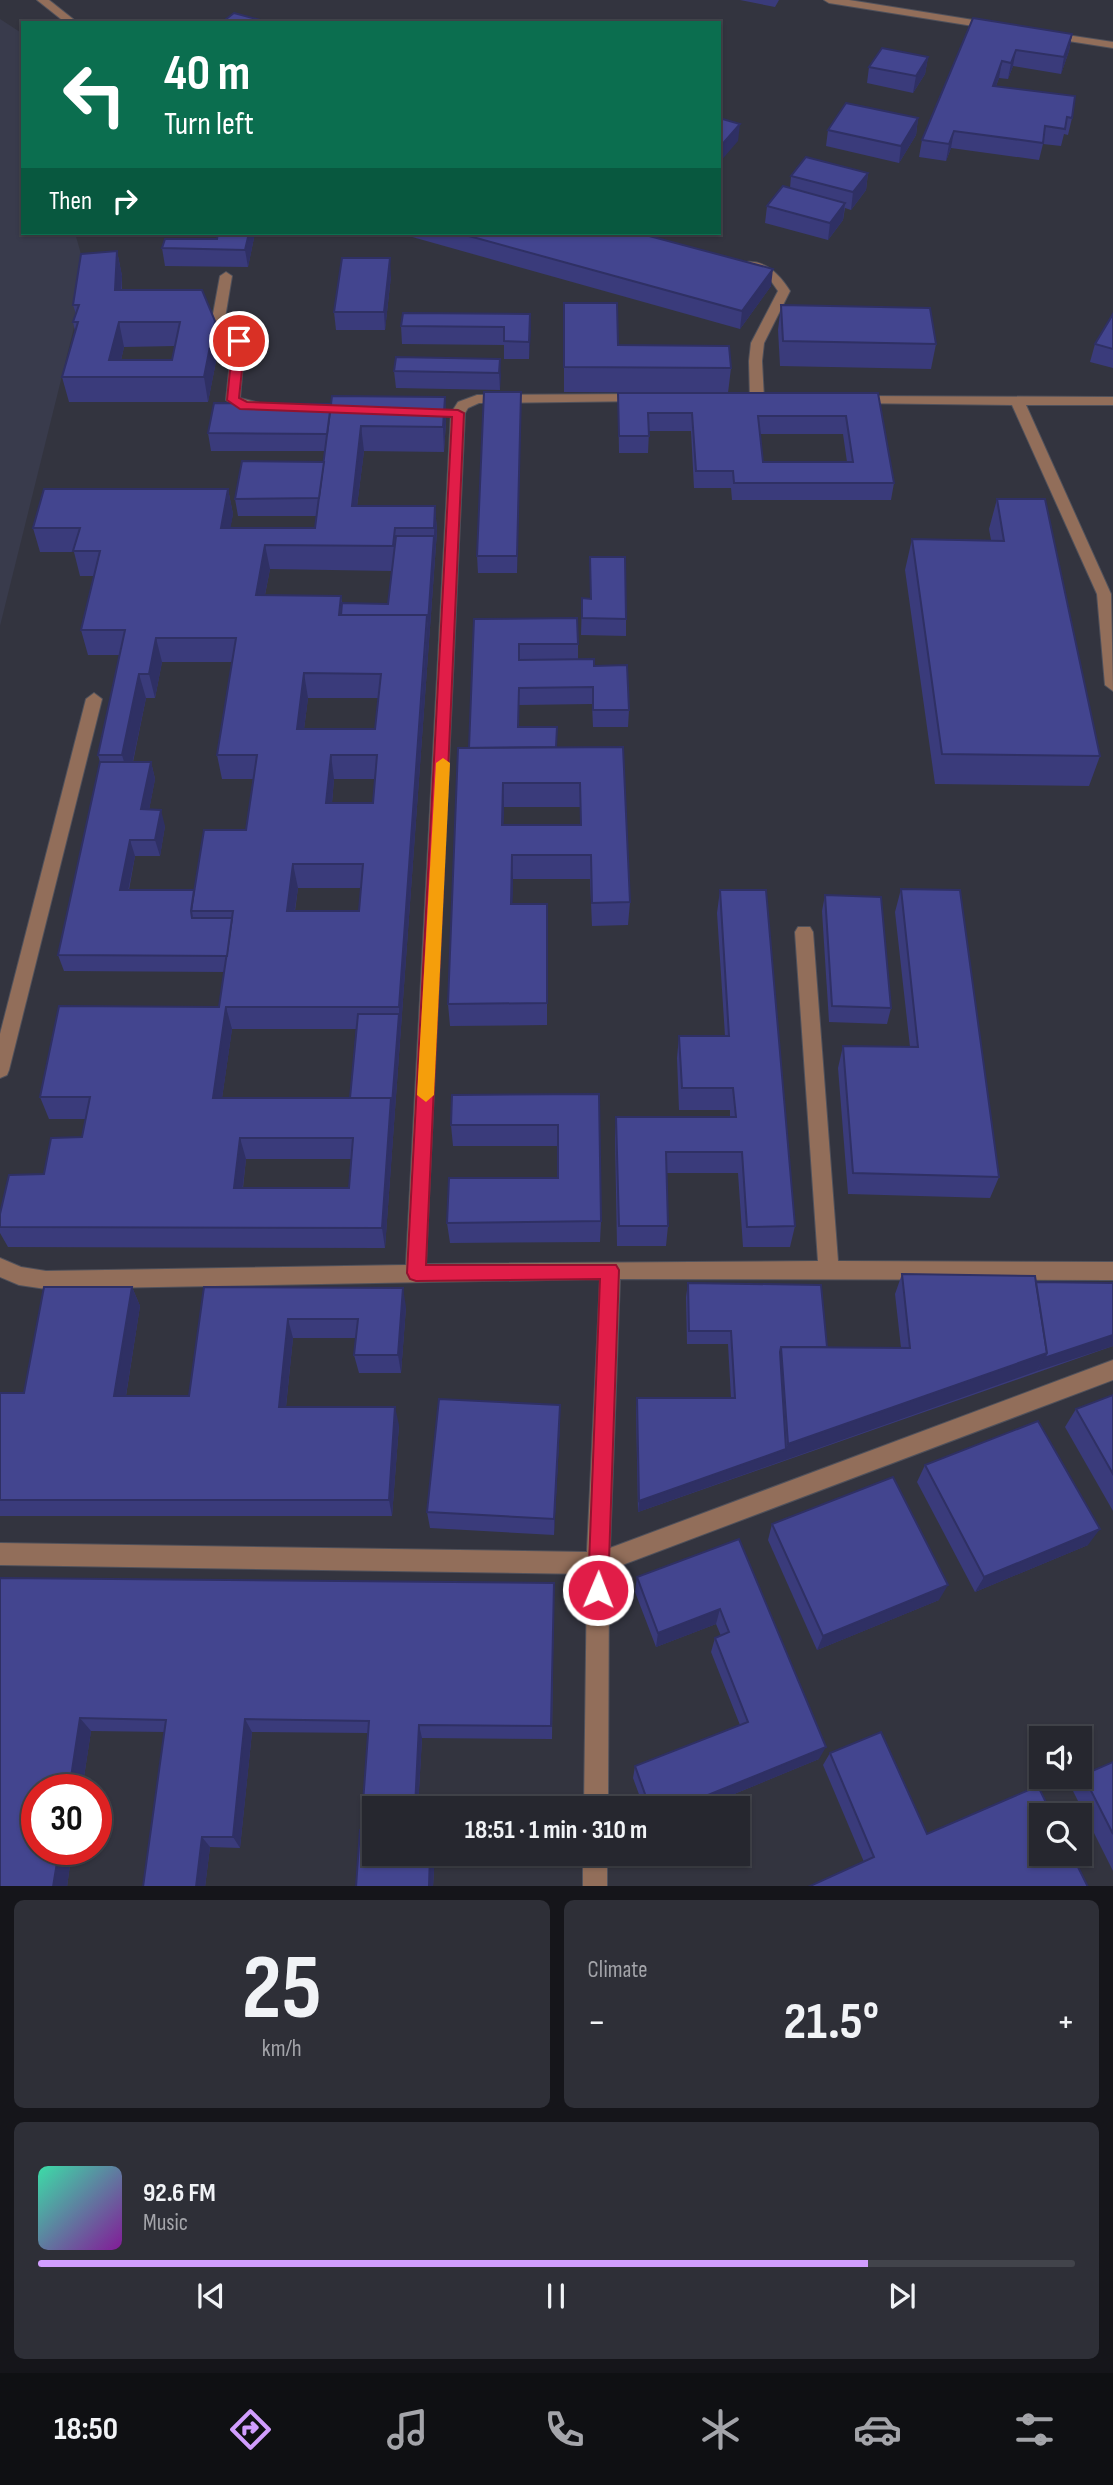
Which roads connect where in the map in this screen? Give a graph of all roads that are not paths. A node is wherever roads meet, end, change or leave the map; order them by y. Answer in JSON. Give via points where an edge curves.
{"nodes":[{"id":1,"x":42,"y":0,"type":"edge"},
{"id":2,"x":829,"y":0,"type":"edge"},
{"id":3,"x":70,"y":21,"type":"edge"},
{"id":4,"x":1009,"y":29,"type":"edge"},
{"id":5,"x":1035,"y":33,"type":"edge"},
{"id":6,"x":1113,"y":45,"type":"edge"},
{"id":7,"x":732,"y":260,"type":"edge"},
{"id":8,"x":226,"y":276,"type":"dead end"},
{"id":9,"x":657,"y":398,"type":"edge"},
{"id":10,"x":758,"y":399,"type":"edge"},
{"id":11,"x":839,"y":400,"type":"edge"},
{"id":12,"x":1017,"y":400,"type":"junction"},
{"id":13,"x":1113,"y":401,"type":"edge"},
{"id":14,"x":282,"y":410,"type":"edge"},
{"id":15,"x":1113,"y":685,"type":"edge"},
{"id":16,"x":94,"y":699,"type":"dead end"},
{"id":17,"x":804,"y":932,"type":"dead end"},
{"id":18,"x":0,"y":1070,"type":"edge"},
{"id":19,"x":0,"y":1267,"type":"edge"},
{"id":20,"x":610,"y":1270,"type":"junction"},
{"id":21,"x":829,"y":1270,"type":"junction"},
{"id":22,"x":1113,"y":1271,"type":"edge"},
{"id":23,"x":416,"y":1273,"type":"junction"},
{"id":24,"x":1113,"y":1370,"type":"edge"},
{"id":25,"x":0,"y":1554,"type":"edge"},
{"id":26,"x":598,"y":1563,"type":"junction"},
{"id":27,"x":596,"y":1796,"type":"edge"},
{"id":28,"x":595,"y":1866,"type":"edge"},
{"id":29,"x":595,"y":1886,"type":"edge"}],
"edges":[{"from":1,"to":3,"type":"street"},
{"from":2,"to":4,"type":"street"},
{"from":5,"to":6,"type":"street"},
{"from":7,"to":10,"type":"street","via":[[774,275],[784,291],[779,307],[763,328],[754,362]]},
{"from":8,"to":14,"type":"street","via":[[217,325],[239,341],[233,400]]},
{"from":9,"to":23,"type":"street","via":[[477,399],[451,413]]},
{"from":11,"to":12,"type":"street"},
{"from":12,"to":13,"type":"street"},
{"from":12,"to":15,"type":"street","via":[[1104,594]]},
{"from":16,"to":18,"type":"street"},
{"from":17,"to":21,"type":"street"},
{"from":19,"to":23,"type":"street","via":[[46,1280]]},
{"from":20,"to":21,"type":"street"},
{"from":20,"to":23,"type":"street"},
{"from":20,"to":26,"type":"street"},
{"from":21,"to":22,"type":"street"},
{"from":24,"to":26,"type":"street"},
{"from":25,"to":26,"type":"street"},
{"from":26,"to":27,"type":"street"},
{"from":28,"to":29,"type":"street"}]}
